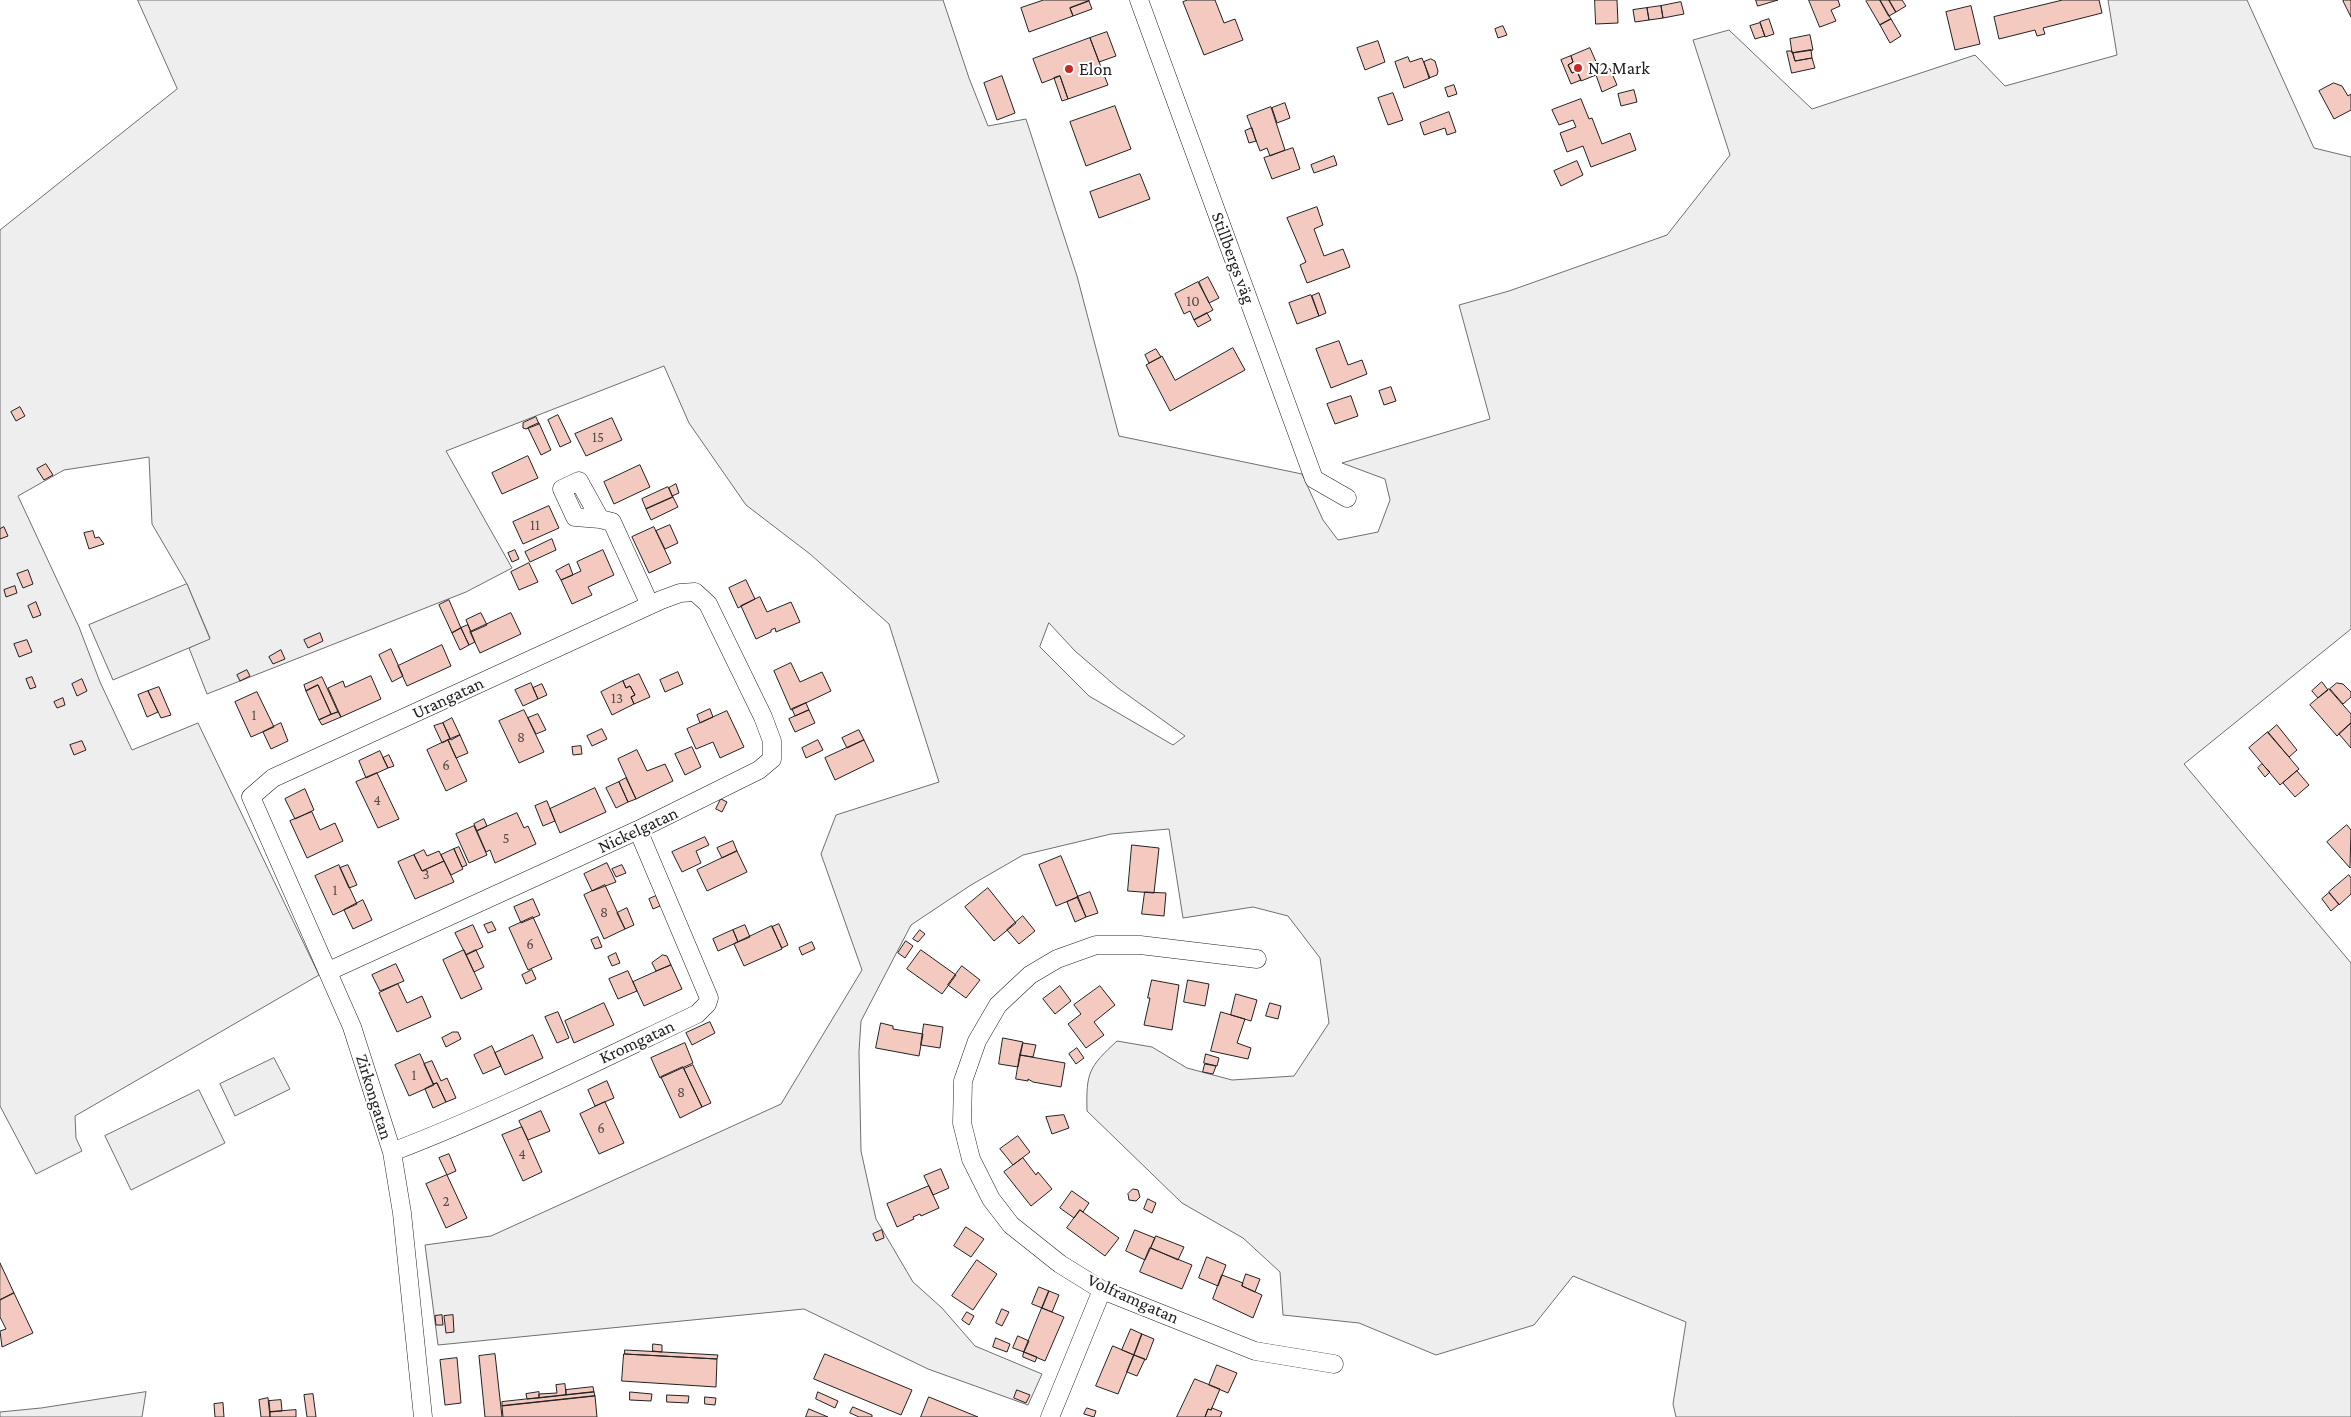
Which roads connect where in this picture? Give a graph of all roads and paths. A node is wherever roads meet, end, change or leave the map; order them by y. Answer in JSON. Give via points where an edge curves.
{"nodes":[{"id":1,"x":1140,"y":0,"type":"edge"},
{"id":2,"x":1347,"y":498,"type":"dead end"},
{"id":3,"x":600,"y":518,"type":"dead end"},
{"id":4,"x":695,"y":592,"type":"joint"},
{"id":5,"x":650,"y":605,"type":"junction"},
{"id":6,"x":251,"y":797,"type":"joint"},
{"id":7,"x":638,"y":830,"type":"junction"},
{"id":8,"x":1257,"y":959,"type":"dead end"},
{"id":9,"x":329,"y":971,"type":"junction"},
{"id":10,"x":392,"y":1152,"type":"junction"},
{"id":11,"x":1102,"y":1290,"type":"junction"},
{"id":12,"x":1334,"y":1364,"type":"dead end"},
{"id":13,"x":423,"y":1417,"type":"edge"},
{"id":14,"x":1050,"y":1417,"type":"edge"}],
"edges":[{"from":1,"to":2,"type":"street","name":"Stillbergs väg","via":[[1314,479]]},
{"from":3,"to":5,"type":"street","via":[[612,522]]},
{"from":4,"to":5,"type":"street","name":"Urangatan","via":[[680,593]]},
{"from":4,"to":7,"type":"street","name":"Nickelgatan","via":[[708,604],[763,717],[772,741],[772,759],[759,770]]},
{"from":5,"to":6,"type":"street","name":"Urangatan","via":[[273,778]]},
{"from":6,"to":9,"type":"street","name":"Zirkongatan"},
{"from":7,"to":9,"type":"street","name":"Nickelgatan"},
{"from":7,"to":10,"type":"street","name":"Kromgatan","via":[[709,998],[707,1004],[697,1014],[610,1056],[452,1129]]},
{"from":8,"to":11,"type":"street","name":"Volframgatan","via":[[1140,944],[1096,946],[1057,959],[1030,975],[998,1005],[977,1041],[963,1081],[962,1123],[971,1159],[991,1199],[1011,1225],[1060,1264]]},
{"from":9,"to":10,"type":"street","name":"Zirkongatan","via":[[352,1027]]},
{"from":10,"to":13,"type":"street","name":"Zirkongatan","via":[[402,1213]]},
{"from":11,"to":12,"type":"street","name":"Volframgatan","via":[[1255,1351]]},
{"from":11,"to":14,"type":"street"}]}
